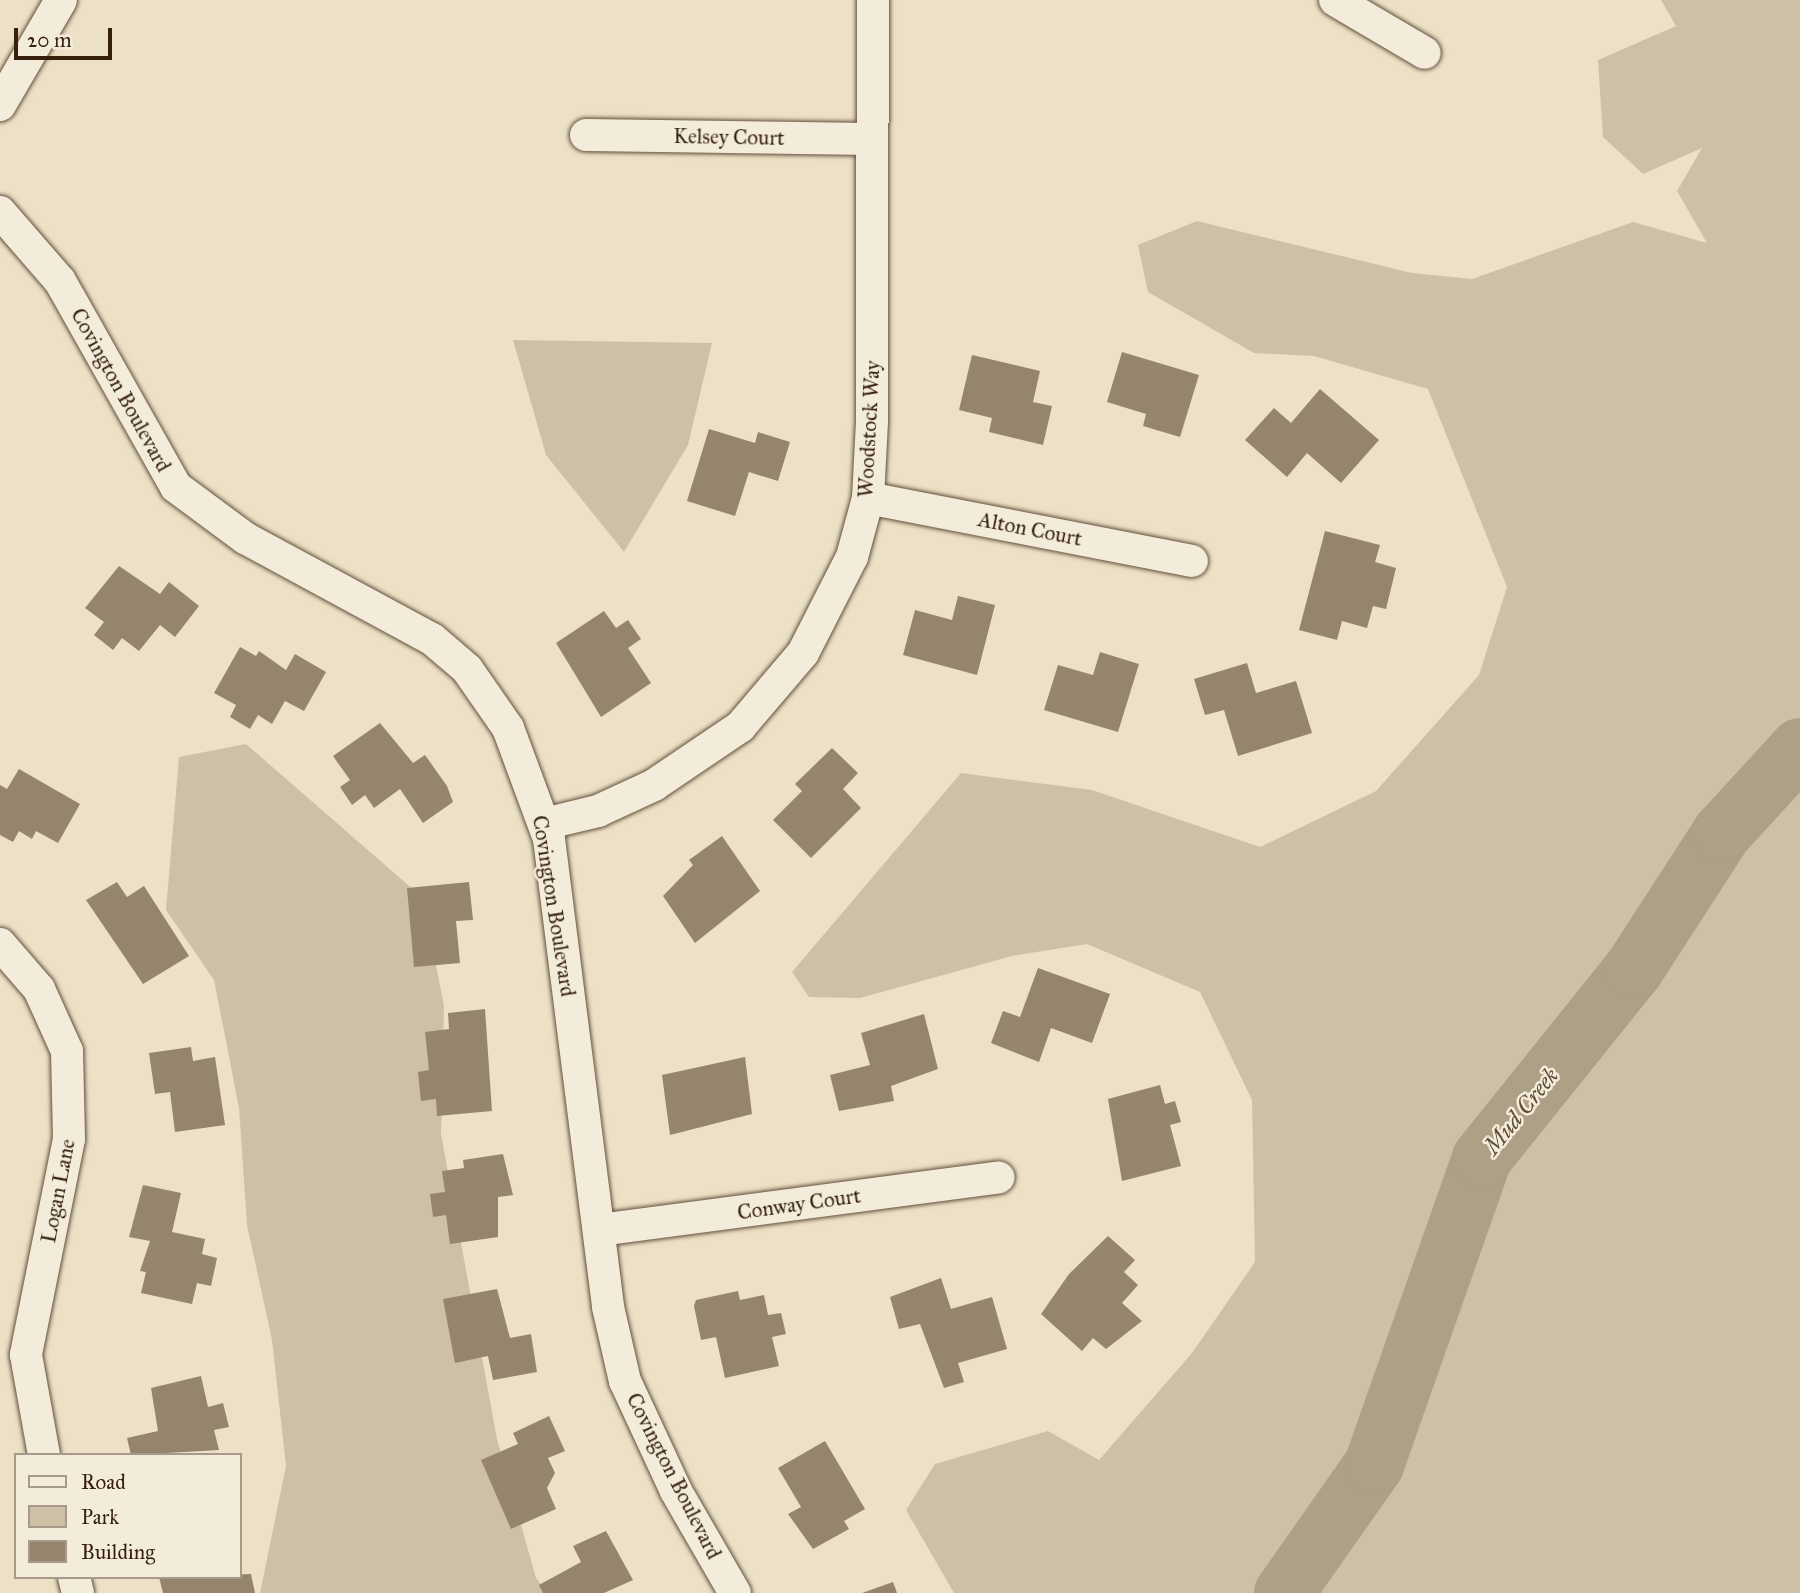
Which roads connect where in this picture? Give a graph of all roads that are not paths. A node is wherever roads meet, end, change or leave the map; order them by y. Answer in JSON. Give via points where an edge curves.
{"nodes":[{"id":1,"x":61,"y":0,"type":"edge"},
{"id":2,"x":873,"y":0,"type":"edge"},
{"id":3,"x":1335,"y":0,"type":"edge"},
{"id":4,"x":1424,"y":53,"type":"dead end"},
{"id":5,"x":0,"y":104,"type":"edge"},
{"id":6,"x":586,"y":135,"type":"dead end"},
{"id":7,"x":872,"y":139,"type":"junction"},
{"id":8,"x":0,"y":212,"type":"edge"},
{"id":9,"x":868,"y":498,"type":"junction"},
{"id":10,"x":1192,"y":561,"type":"dead end"},
{"id":11,"x":544,"y":824,"type":"junction"},
{"id":12,"x":0,"y":944,"type":"edge"},
{"id":13,"x":999,"y":1177,"type":"dead end"},
{"id":14,"x":599,"y":1230,"type":"junction"},
{"id":15,"x":44,"y":1453,"type":"edge"},
{"id":16,"x":735,"y":1593,"type":"edge"}],
"edges":[{"from":1,"to":5,"type":"street"},
{"from":2,"to":7,"type":"street","name":"Woodstock Way"},
{"from":3,"to":4,"type":"street"},
{"from":6,"to":7,"type":"street","name":"Kelsey Court"},
{"from":7,"to":9,"type":"street","name":"Woodstock Way"},
{"from":8,"to":11,"type":"street","name":"Covington Boulevard","via":[[60,281],[176,487],[245,538],[450,653],[503,717]]},
{"from":9,"to":10,"type":"street","name":"Alton Court"},
{"from":9,"to":11,"type":"street","name":"Woodstock Way","via":[[852,557],[826,612],[803,653],[740,727],[654,785],[597,811]]},
{"from":11,"to":14,"type":"street","name":"Covington Boulevard"},
{"from":12,"to":15,"type":"street","name":"Logan Lane","via":[[39,989],[67,1051],[69,1139],[26,1355]]},
{"from":13,"to":14,"type":"street","name":"Conway Court"},
{"from":14,"to":16,"type":"street","name":"Covington Boulevard","via":[[625,1381],[676,1491]]}]}
